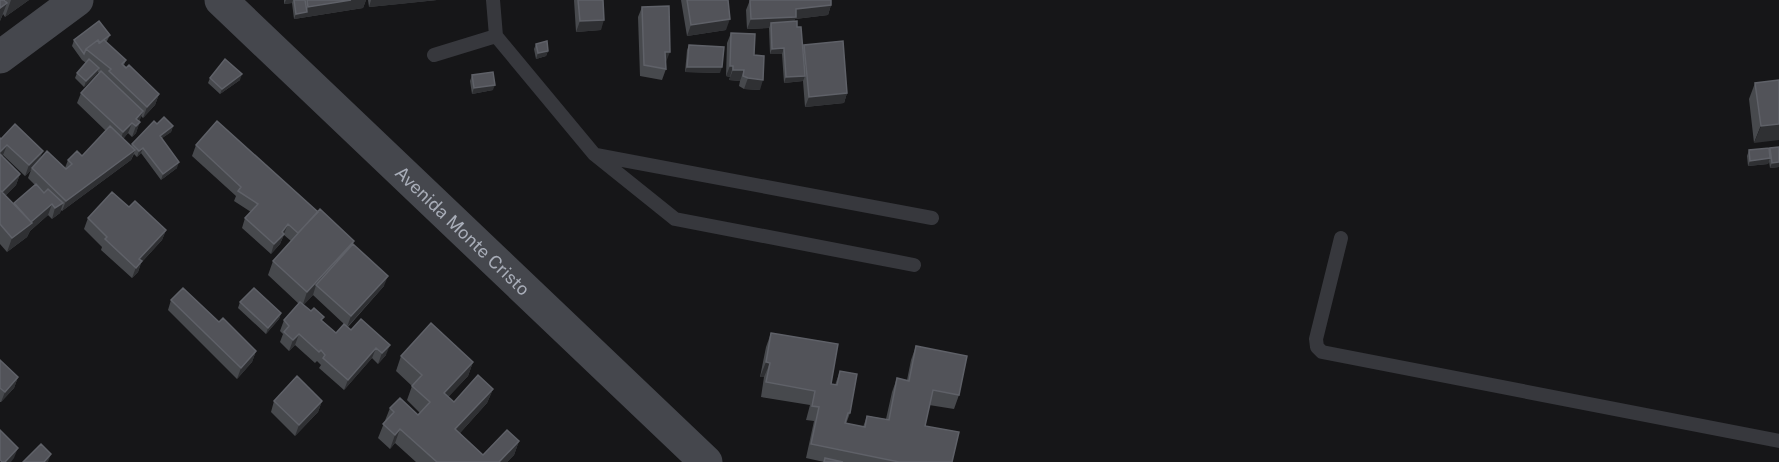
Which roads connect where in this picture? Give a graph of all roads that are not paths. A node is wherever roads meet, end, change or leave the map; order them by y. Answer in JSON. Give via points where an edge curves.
{"nodes":[{"id":1,"x":77,"y":0,"type":"edge"},
{"id":2,"x":221,"y":0,"type":"edge"},
{"id":3,"x":493,"y":0,"type":"edge"},
{"id":4,"x":496,"y":36,"type":"junction"},
{"id":5,"x":434,"y":55,"type":"dead end"},
{"id":6,"x":0,"y":57,"type":"edge"},
{"id":7,"x":594,"y":154,"type":"junction"},
{"id":8,"x":932,"y":218,"type":"dead end"},
{"id":9,"x":1341,"y":238,"type":"dead end"},
{"id":10,"x":914,"y":265,"type":"dead end"},
{"id":11,"x":1779,"y":441,"type":"edge"},
{"id":12,"x":706,"y":462,"type":"edge"}],
"edges":[{"from":1,"to":6,"type":"main road"},
{"from":2,"to":12,"type":"main road","name":"Avenida Monte Cristo"},
{"from":3,"to":4,"type":"lane"},
{"from":4,"to":5,"type":"lane"},
{"from":4,"to":7,"type":"lane"},
{"from":7,"to":8,"type":"lane"},
{"from":7,"to":10,"type":"lane","via":[[675,219]]},
{"from":9,"to":11,"type":"lane","via":[[1316,339],[1322,352]]}]}
